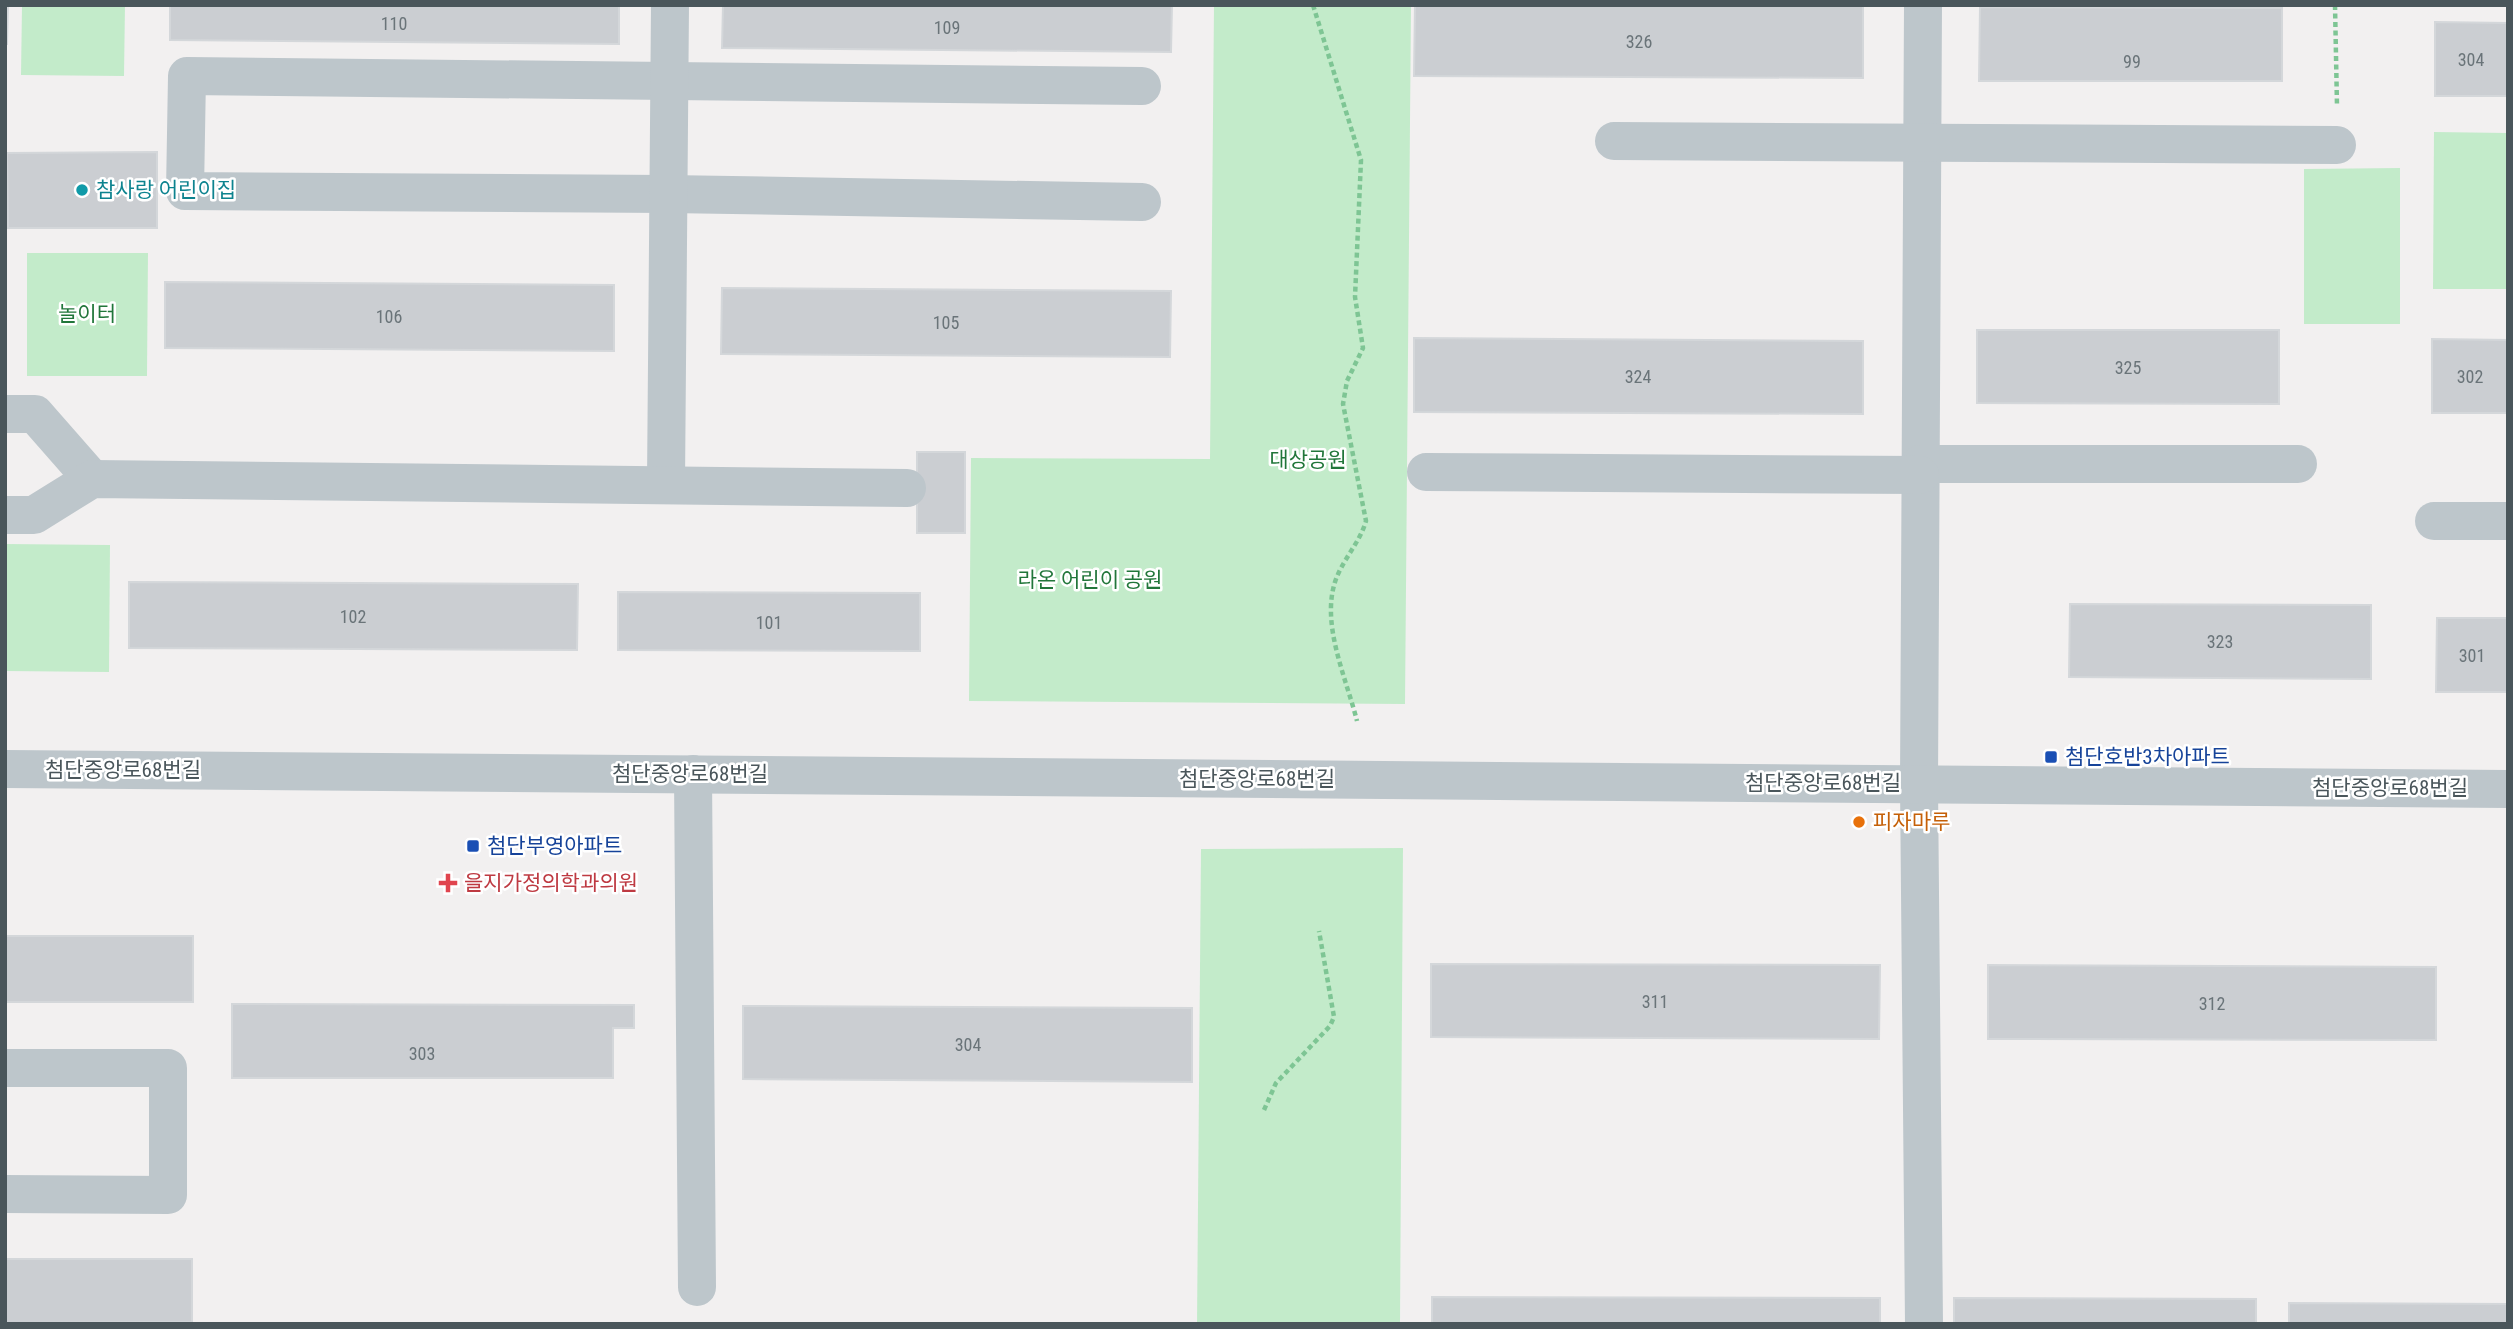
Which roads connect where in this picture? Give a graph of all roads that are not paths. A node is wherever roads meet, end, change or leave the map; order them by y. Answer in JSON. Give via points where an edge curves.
{"nodes":[{"id":1,"x":670,"y":5,"type":"edge"},
{"id":2,"x":1923,"y":5,"type":"edge"},
{"id":3,"x":671,"y":81,"type":"junction"},
{"id":4,"x":1142,"y":86,"type":"dead end"},
{"id":5,"x":1614,"y":141,"type":"dead end"},
{"id":6,"x":1923,"y":143,"type":"junction"},
{"id":7,"x":2337,"y":145,"type":"road end"},
{"id":8,"x":668,"y":194,"type":"junction"},
{"id":9,"x":1142,"y":202,"type":"dead end"},
{"id":10,"x":5,"y":414,"type":"edge"},
{"id":11,"x":2298,"y":464,"type":"dead end"},
{"id":12,"x":1920,"y":469,"type":"junction"},
{"id":13,"x":1426,"y":472,"type":"dead end"},
{"id":14,"x":92,"y":479,"type":"junction"},
{"id":15,"x":666,"y":484,"type":"junction"},
{"id":16,"x":907,"y":488,"type":"dead end"},
{"id":17,"x":5,"y":515,"type":"edge"},
{"id":18,"x":2434,"y":521,"type":"dead end"},
{"id":19,"x":2508,"y":521,"type":"edge"},
{"id":20,"x":5,"y":769,"type":"edge"},
{"id":21,"x":693,"y":774,"type":"junction"},
{"id":22,"x":1919,"y":784,"type":"junction"},
{"id":23,"x":2508,"y":789,"type":"edge"},
{"id":24,"x":5,"y":1068,"type":"edge"},
{"id":25,"x":5,"y":1194,"type":"edge"},
{"id":26,"x":697,"y":1287,"type":"dead end"},
{"id":27,"x":1924,"y":1324,"type":"edge"}],
"edges":[{"from":1,"to":3,"type":"street"},
{"from":2,"to":6,"type":"street"},
{"from":3,"to":4,"type":"street"},
{"from":3,"to":8,"type":"street"},
{"from":3,"to":8,"type":"street","via":[[187,76],[185,191]]},
{"from":5,"to":6,"type":"street"},
{"from":6,"to":7,"type":"street"},
{"from":6,"to":12,"type":"street"},
{"from":8,"to":9,"type":"street"},
{"from":8,"to":15,"type":"street"},
{"from":10,"to":14,"type":"street","via":[[35,414]]},
{"from":11,"to":12,"type":"street"},
{"from":12,"to":13,"type":"street"},
{"from":12,"to":22,"type":"street"},
{"from":14,"to":15,"type":"street"},
{"from":14,"to":17,"type":"street","via":[[34,515]]},
{"from":15,"to":16,"type":"street"},
{"from":18,"to":19,"type":"street"},
{"from":20,"to":21,"type":"street","name":"첨단중앙로68번길"},
{"from":21,"to":22,"type":"street","name":"첨단중앙로68번길"},
{"from":21,"to":26,"type":"street"},
{"from":22,"to":23,"type":"street","name":"첨단중앙로68번길"},
{"from":22,"to":27,"type":"street"},
{"from":24,"to":25,"type":"street","via":[[168,1068],[167,1195]]}]}
